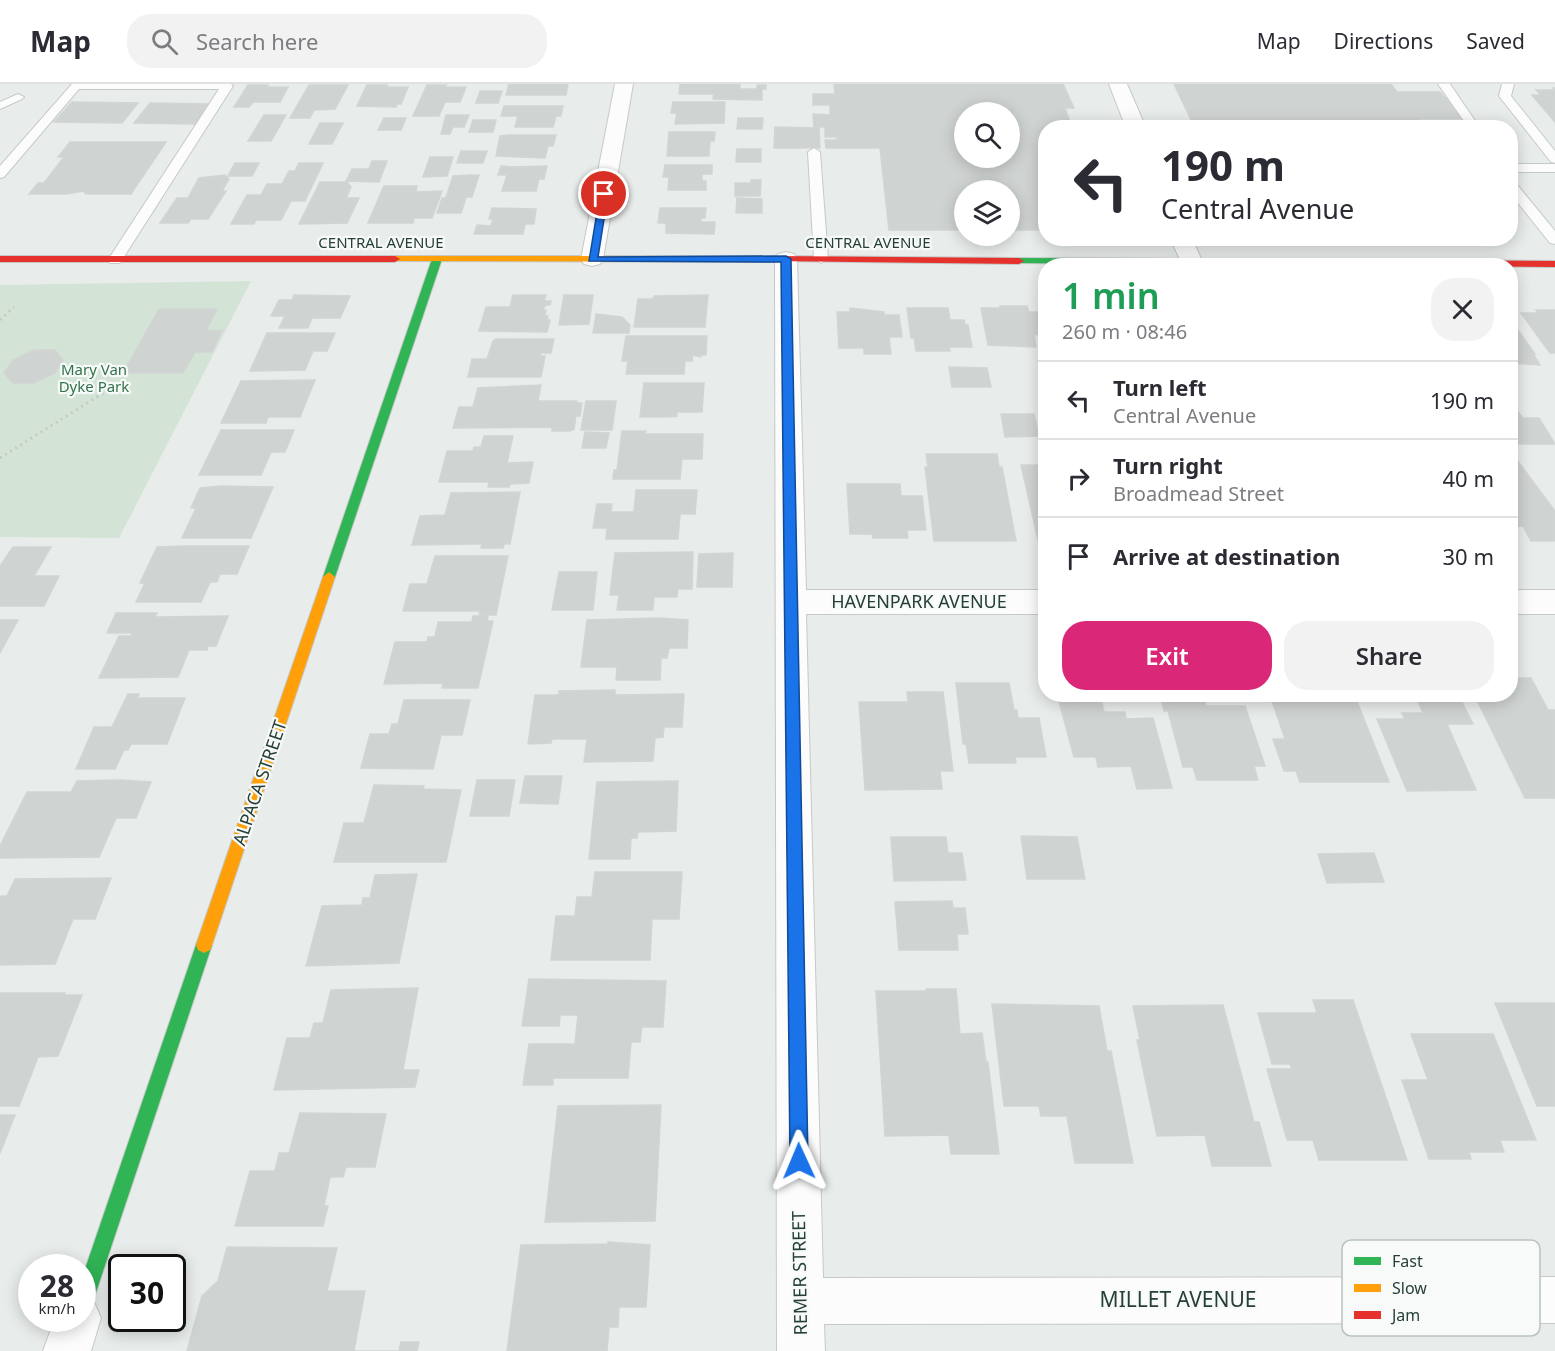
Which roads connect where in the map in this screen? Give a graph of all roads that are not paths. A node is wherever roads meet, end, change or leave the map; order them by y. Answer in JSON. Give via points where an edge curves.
{"nodes":[{"id":1,"x":624,"y":84,"type":"edge"},
{"id":2,"x":1118,"y":84,"type":"edge"},
{"id":3,"x":1444,"y":84,"type":"edge"},
{"id":4,"x":1508,"y":84,"type":"edge"},
{"id":5,"x":18,"y":97,"type":"dead end"},
{"id":6,"x":0,"y":106,"type":"edge"},
{"id":7,"x":1133,"y":120,"type":"edge"},
{"id":8,"x":1469,"y":120,"type":"edge"},
{"id":9,"x":814,"y":152,"type":"dead end"},
{"id":10,"x":1555,"y":159,"type":"edge"},
{"id":11,"x":1518,"y":168,"type":"edge"},
{"id":12,"x":1555,"y":168,"type":"edge"},
{"id":13,"x":0,"y":174,"type":"edge"},
{"id":14,"x":1518,"y":194,"type":"edge"},
{"id":15,"x":1555,"y":240,"type":"edge"},
{"id":16,"x":0,"y":259,"type":"edge"},
{"id":17,"x":438,"y":259,"type":"junction"},
{"id":18,"x":592,"y":259,"type":"junction"},
{"id":19,"x":786,"y":259,"type":"junction"},
{"id":20,"x":821,"y":259,"type":"junction"},
{"id":21,"x":115,"y":260,"type":"junction"},
{"id":22,"x":1038,"y":260,"type":"edge"},
{"id":23,"x":1518,"y":264,"type":"edge"},
{"id":24,"x":1555,"y":264,"type":"edge"},
{"id":25,"x":792,"y":602,"type":"junction"},
{"id":26,"x":1038,"y":602,"type":"edge"},
{"id":27,"x":1518,"y":602,"type":"edge"},
{"id":28,"x":1555,"y":602,"type":"edge"},
{"id":29,"x":96,"y":1266,"type":"edge"},
{"id":30,"x":1342,"y":1300,"type":"edge"},
{"id":31,"x":1540,"y":1300,"type":"edge"},
{"id":32,"x":1555,"y":1300,"type":"edge"},
{"id":33,"x":801,"y":1301,"type":"junction"},
{"id":34,"x":74,"y":1332,"type":"edge"},
{"id":35,"x":68,"y":1351,"type":"edge"},
{"id":36,"x":801,"y":1351,"type":"edge"}],
"edges":[{"from":1,"to":18,"type":"street"},
{"from":2,"to":7,"type":"street"},
{"from":3,"to":8,"type":"lane"},
{"from":4,"to":10,"type":"lane","via":[[1505,96]]},
{"from":5,"to":6,"type":"lane"},
{"from":9,"to":20,"type":"lane"},
{"from":11,"to":12,"type":"lane"},
{"from":13,"to":21,"type":"lane","via":[[76,86],[227,86]]},
{"from":14,"to":15,"type":"lane"},
{"from":16,"to":21,"type":"street","name":"CENTRAL AVENUE"},
{"from":17,"to":18,"type":"street","name":"CENTRAL AVENUE"},
{"from":17,"to":21,"type":"street","name":"CENTRAL AVENUE"},
{"from":17,"to":29,"type":"street","name":"ALPACA STREET"},
{"from":18,"to":19,"type":"street","name":"CENTRAL AVENUE"},
{"from":19,"to":20,"type":"street","name":"CENTRAL AVENUE"},
{"from":19,"to":25,"type":"street","name":"REMER STREET"},
{"from":20,"to":22,"type":"street","name":"CENTRAL AVENUE"},
{"from":23,"to":24,"type":"street","name":"CENTRAL AVENUE"},
{"from":25,"to":26,"type":"street","name":"HAVENPARK AVENUE"},
{"from":25,"to":33,"type":"street","name":"REMER STREET"},
{"from":27,"to":28,"type":"street"},
{"from":30,"to":33,"type":"street","name":"MILLET AVENUE"},
{"from":31,"to":32,"type":"street","name":"MILLET AVENUE"},
{"from":33,"to":36,"type":"street","name":"REMER STREET"},
{"from":34,"to":35,"type":"street"}]}
